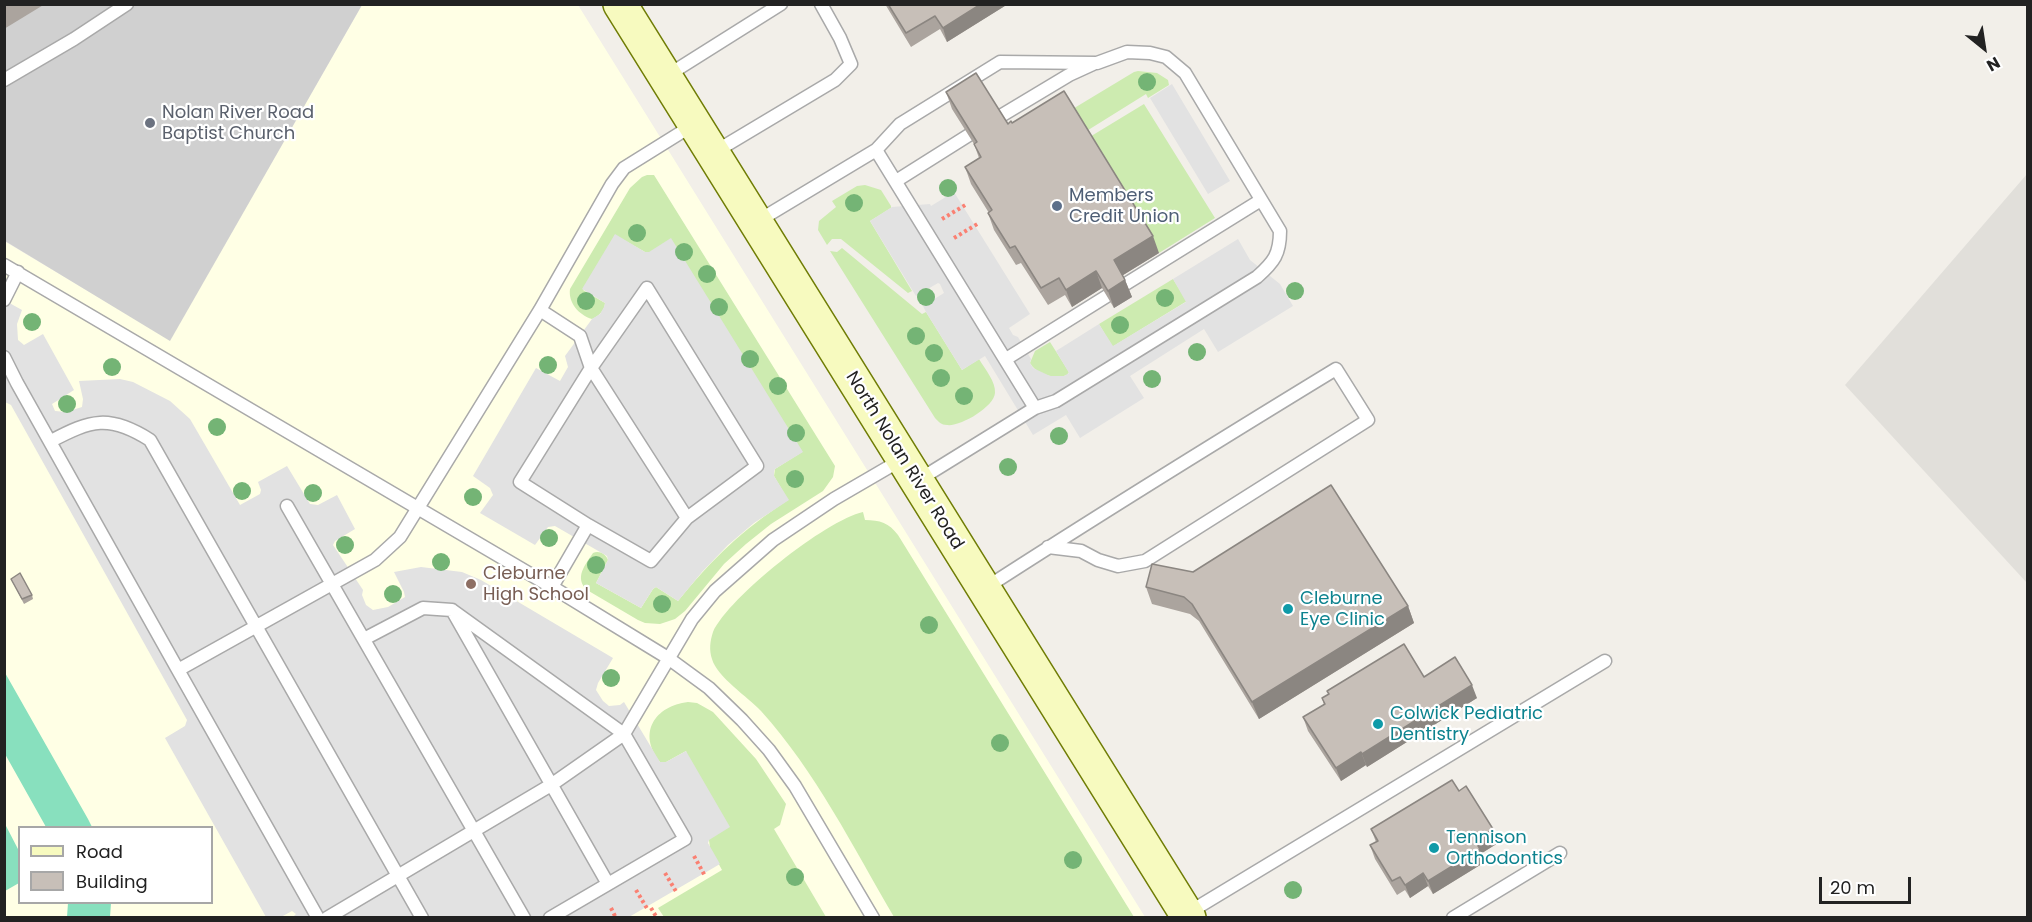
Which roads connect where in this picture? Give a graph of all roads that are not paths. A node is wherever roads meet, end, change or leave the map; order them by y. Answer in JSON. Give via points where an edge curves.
{"nodes":[{"id":1,"x":127,"y":4,"type":"edge"},
{"id":2,"x":620,"y":4,"type":"edge"},
{"id":3,"x":781,"y":4,"type":"edge"},
{"id":4,"x":821,"y":4,"type":"edge"},
{"id":5,"x":1097,"y":63,"type":"junction"},
{"id":6,"x":665,"y":77,"type":"junction"},
{"id":7,"x":4,"y":80,"type":"edge"},
{"id":8,"x":999,"y":117,"type":"edge"},
{"id":9,"x":694,"y":124,"type":"junction"},
{"id":10,"x":969,"y":135,"type":"edge"},
{"id":11,"x":876,"y":150,"type":"junction"},
{"id":12,"x":712,"y":154,"type":"junction"},
{"id":13,"x":896,"y":181,"type":"junction"},
{"id":14,"x":1261,"y":200,"type":"junction"},
{"id":15,"x":755,"y":222,"type":"junction"},
{"id":16,"x":4,"y":265,"type":"edge"},
{"id":17,"x":18,"y":272,"type":"junction"},
{"id":18,"x":1124,"y":285,"type":"edge"},
{"id":19,"x":1107,"y":296,"type":"edge"},
{"id":20,"x":4,"y":300,"type":"edge"},
{"id":21,"x":540,"y":310,"type":"junction"},
{"id":22,"x":4,"y":357,"type":"edge"},
{"id":23,"x":1006,"y":359,"type":"junction"},
{"id":24,"x":591,"y":368,"type":"junction"},
{"id":25,"x":1035,"y":408,"type":"junction"},
{"id":26,"x":51,"y":441,"type":"junction"},
{"id":27,"x":909,"y":470,"type":"junction"},
{"id":28,"x":287,"y":506,"type":"dead end"},
{"id":29,"x":419,"y":508,"type":"junction"},
{"id":30,"x":687,"y":518,"type":"junction"},
{"id":31,"x":588,"y":525,"type":"junction"},
{"id":32,"x":1048,"y":547,"type":"junction"},
{"id":33,"x":332,"y":583,"type":"junction"},
{"id":34,"x":552,"y":587,"type":"junction"},
{"id":35,"x":983,"y":590,"type":"junction"},
{"id":36,"x":452,"y":610,"type":"junction"},
{"id":37,"x":256,"y":625,"type":"junction"},
{"id":38,"x":364,"y":639,"type":"junction"},
{"id":39,"x":668,"y":658,"type":"junction"},
{"id":40,"x":1605,"y":660,"type":"dead end"},
{"id":41,"x":178,"y":670,"type":"junction"},
{"id":42,"x":624,"y":734,"type":"junction"},
{"id":43,"x":552,"y":785,"type":"junction"},
{"id":44,"x":474,"y":831,"type":"junction"},
{"id":45,"x":1560,"y":853,"type":"dead end"},
{"id":46,"x":397,"y":876,"type":"junction"},
{"id":47,"x":608,"y":884,"type":"junction"},
{"id":48,"x":1188,"y":916,"type":"edge"},
{"id":49,"x":318,"y":918,"type":"edge"},
{"id":50,"x":327,"y":918,"type":"edge"},
{"id":51,"x":422,"y":918,"type":"edge"},
{"id":52,"x":524,"y":918,"type":"edge"},
{"id":53,"x":550,"y":918,"type":"edge"},
{"id":54,"x":873,"y":918,"type":"edge"},
{"id":55,"x":1453,"y":918,"type":"edge"}],
"edges":[{"from":1,"to":7,"type":"lane"},
{"from":2,"to":6,"type":"main road","name":"North Nolan River Road"},
{"from":3,"to":6,"type":"lane"},
{"from":4,"to":12,"type":"lane","via":[[851,64],[835,80]]},
{"from":5,"to":8,"type":"lane","via":[[1069,75]]},
{"from":5,"to":11,"type":"lane","via":[[1000,62],[900,124]]},
{"from":5,"to":14,"type":"lane","via":[[1127,52],[1166,57],[1185,73]]},
{"from":6,"to":9,"type":"main road","name":"North Nolan River Road"},
{"from":9,"to":12,"type":"main road","name":"North Nolan River Road"},
{"from":9,"to":21,"type":"lane","via":[[624,168]]},
{"from":10,"to":13,"type":"lane"},
{"from":11,"to":13,"type":"lane"},
{"from":11,"to":15,"type":"lane"},
{"from":12,"to":15,"type":"main road","name":"North Nolan River Road"},
{"from":13,"to":23,"type":"lane"},
{"from":14,"to":18,"type":"lane"},
{"from":14,"to":25,"type":"lane","via":[[1280,231],[1280,248],[1270,266],[1056,401]]},
{"from":15,"to":27,"type":"main road","name":"North Nolan River Road"},
{"from":16,"to":17,"type":"lane"},
{"from":17,"to":20,"type":"lane"},
{"from":17,"to":29,"type":"lane"},
{"from":19,"to":23,"type":"lane"},
{"from":21,"to":24,"type":"lane","via":[[580,336]]},
{"from":21,"to":29,"type":"lane"},
{"from":22,"to":26,"type":"lane"},
{"from":23,"to":25,"type":"lane"},
{"from":24,"to":30,"type":"lane"},
{"from":24,"to":30,"type":"lane","via":[[647,288],[757,466]]},
{"from":24,"to":31,"type":"lane","via":[[520,482]]},
{"from":25,"to":27,"type":"lane"},
{"from":26,"to":37,"type":"lane","via":[[81,426],[100,423],[119,424],[150,440]]},
{"from":26,"to":41,"type":"lane"},
{"from":27,"to":35,"type":"main road","name":"North Nolan River Road"},
{"from":27,"to":39,"type":"lane","via":[[801,520],[757,553],[715,591]]},
{"from":28,"to":33,"type":"lane"},
{"from":29,"to":33,"type":"lane","via":[[400,537],[375,560]]},
{"from":29,"to":34,"type":"lane"},
{"from":30,"to":31,"type":"lane","via":[[651,561]]},
{"from":31,"to":34,"type":"lane"},
{"from":32,"to":32,"type":"lane","via":[[1336,369],[1368,420],[1145,561],[1118,566],[1080,551]]},
{"from":32,"to":35,"type":"lane"},
{"from":33,"to":37,"type":"lane"},
{"from":33,"to":38,"type":"lane"},
{"from":34,"to":39,"type":"lane"},
{"from":35,"to":48,"type":"main road","name":"North Nolan River Road"},
{"from":36,"to":38,"type":"lane","via":[[423,608]]},
{"from":36,"to":42,"type":"lane"},
{"from":36,"to":43,"type":"lane"},
{"from":37,"to":41,"type":"lane"},
{"from":37,"to":46,"type":"lane"},
{"from":38,"to":44,"type":"lane"},
{"from":39,"to":42,"type":"lane"},
{"from":39,"to":54,"type":"lane","via":[[709,688],[769,750],[795,786]]},
{"from":40,"to":48,"type":"lane"},
{"from":41,"to":49,"type":"lane"},
{"from":42,"to":43,"type":"lane"},
{"from":42,"to":47,"type":"lane","via":[[685,839]]},
{"from":43,"to":44,"type":"lane"},
{"from":43,"to":47,"type":"lane"},
{"from":44,"to":46,"type":"lane"},
{"from":44,"to":52,"type":"lane"},
{"from":45,"to":55,"type":"lane"},
{"from":46,"to":50,"type":"lane"},
{"from":46,"to":51,"type":"lane"},
{"from":47,"to":53,"type":"lane"}]}
